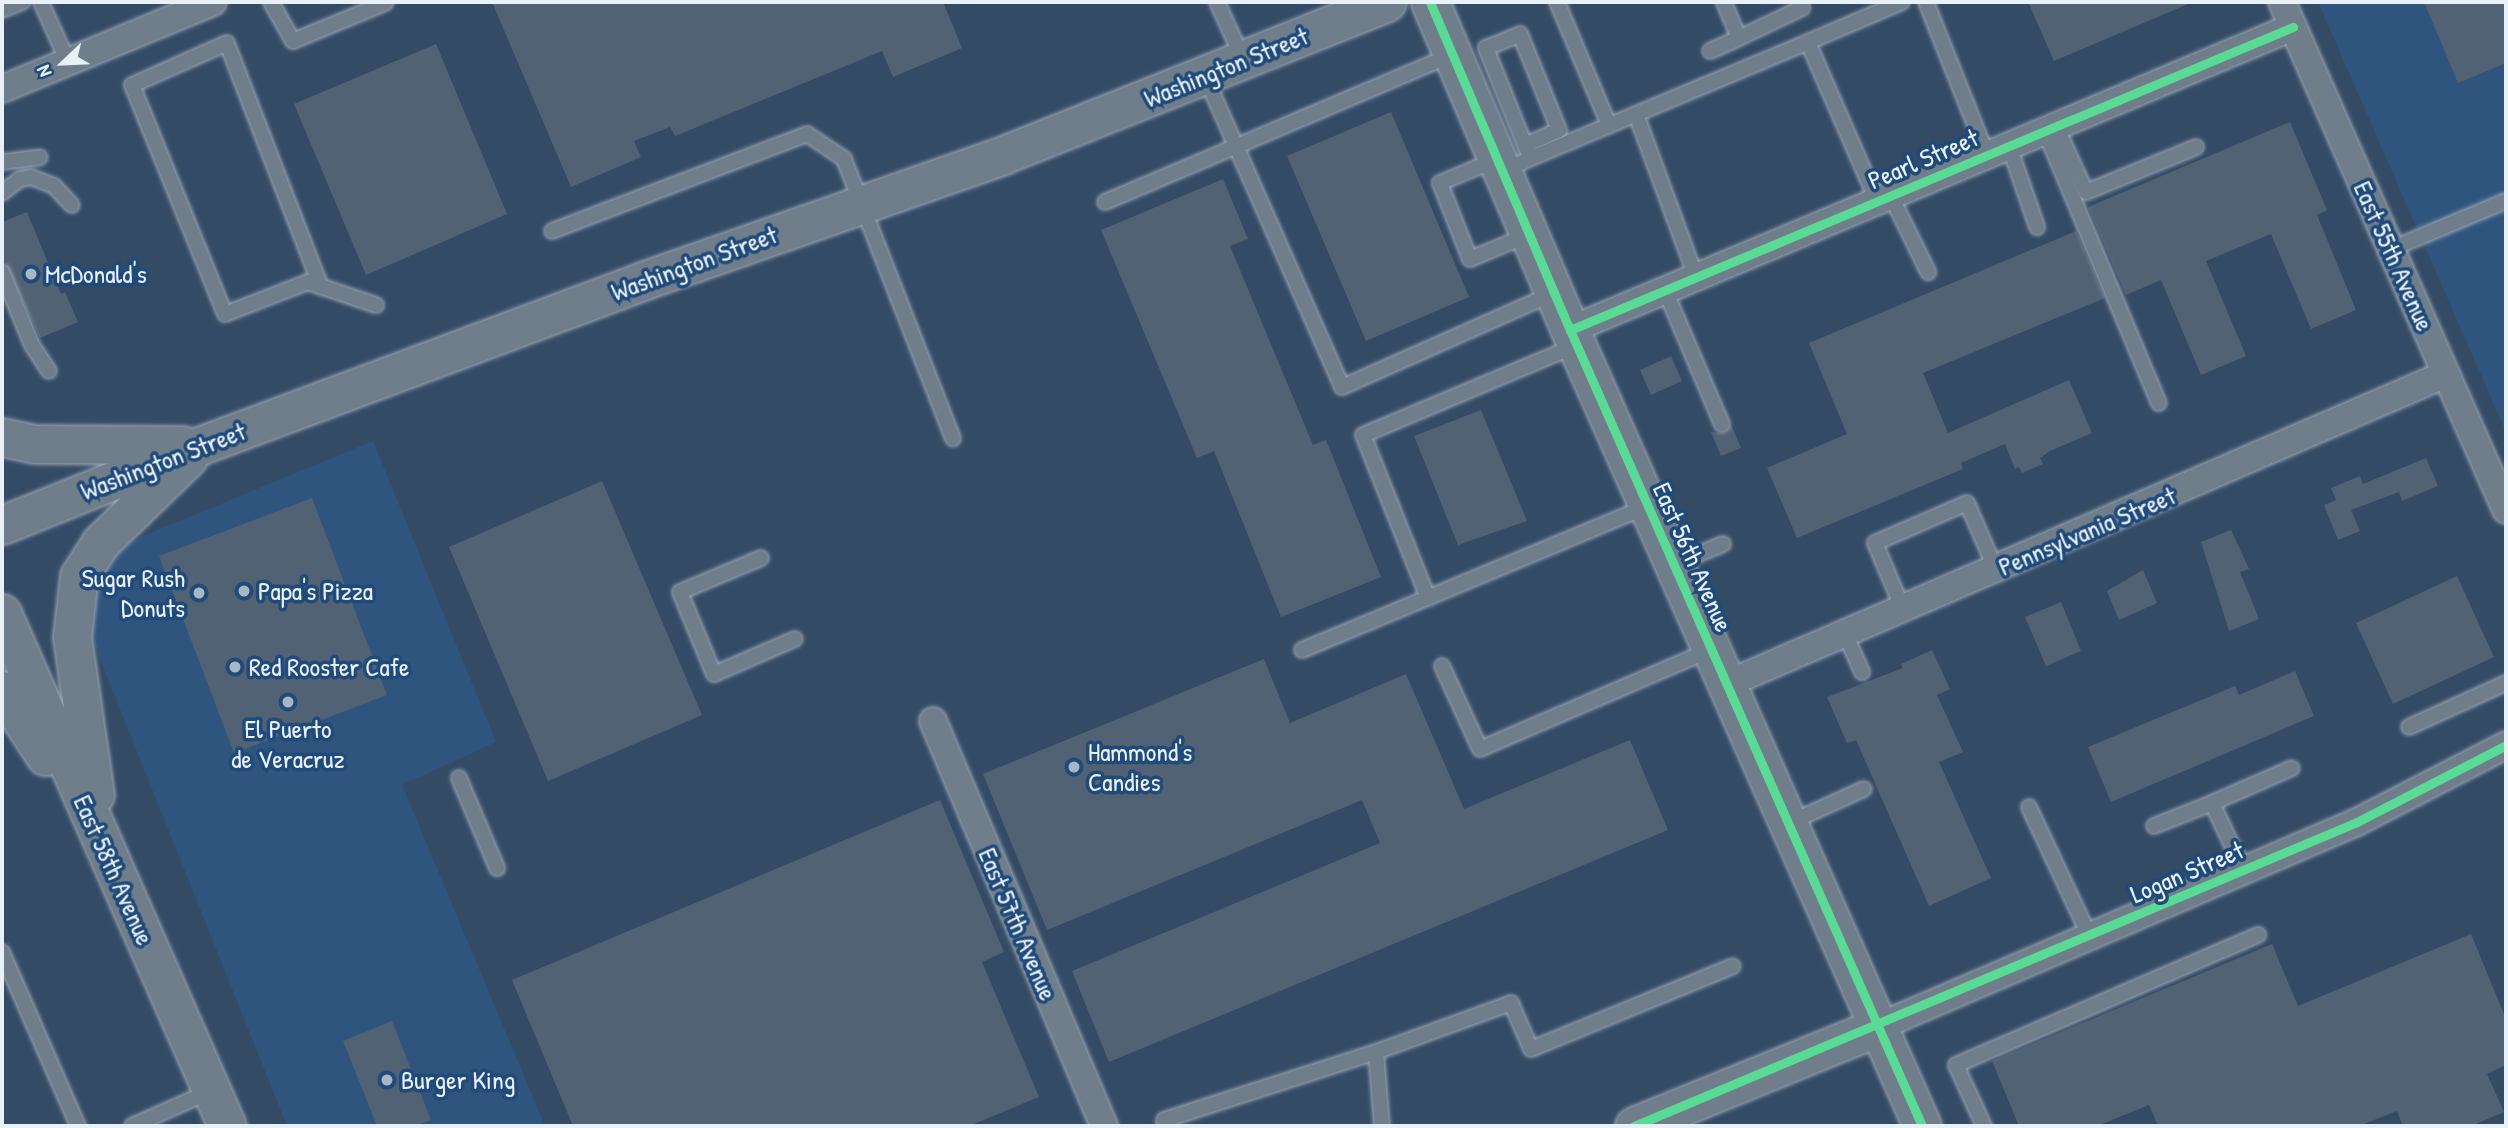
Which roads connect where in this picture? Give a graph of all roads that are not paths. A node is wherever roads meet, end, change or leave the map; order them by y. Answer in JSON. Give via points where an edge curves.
{"nodes":[{"id":1,"x":22,"y":2,"type":"edge"},
{"id":2,"x":41,"y":2,"type":"edge"},
{"id":3,"x":213,"y":2,"type":"edge"},
{"id":4,"x":271,"y":2,"type":"edge"},
{"id":5,"x":1217,"y":2,"type":"edge"},
{"id":6,"x":1387,"y":2,"type":"edge"},
{"id":7,"x":1430,"y":2,"type":"edge"},
{"id":8,"x":1557,"y":2,"type":"edge"},
{"id":9,"x":1724,"y":2,"type":"edge"},
{"id":10,"x":1799,"y":2,"type":"edge"},
{"id":11,"x":1902,"y":2,"type":"edge"},
{"id":12,"x":1927,"y":2,"type":"edge"},
{"id":13,"x":2282,"y":2,"type":"edge"},
{"id":14,"x":385,"y":3,"type":"edge"},
{"id":15,"x":2,"y":10,"type":"edge"},
{"id":16,"x":2293,"y":27,"type":"junction"},
{"id":17,"x":1739,"y":38,"type":"junction"},
{"id":18,"x":1808,"y":42,"type":"junction"},
{"id":19,"x":1710,"y":51,"type":"dead end"},
{"id":20,"x":1453,"y":54,"type":"junction"},
{"id":21,"x":1243,"y":60,"type":"junction"},
{"id":22,"x":68,"y":62,"type":"junction"},
{"id":23,"x":1205,"y":75,"type":"junction"},
{"id":24,"x":2,"y":89,"type":"edge"},
{"id":25,"x":1636,"y":114,"type":"junction"},
{"id":26,"x":1609,"y":125,"type":"junction"},
{"id":27,"x":2050,"y":129,"type":"junction"},
{"id":28,"x":2196,"y":147,"type":"dead end"},
{"id":29,"x":1237,"y":149,"type":"junction"},
{"id":30,"x":1998,"y":151,"type":"junction"},
{"id":31,"x":40,"y":157,"type":"dead end"},
{"id":32,"x":1514,"y":159,"type":"junction"},
{"id":33,"x":2,"y":162,"type":"edge"},
{"id":34,"x":2,"y":193,"type":"edge"},
{"id":35,"x":1884,"y":198,"type":"junction"},
{"id":36,"x":2506,"y":201,"type":"edge"},
{"id":37,"x":1105,"y":202,"type":"dead end"},
{"id":38,"x":864,"y":204,"type":"junction"},
{"id":39,"x":72,"y":205,"type":"dead end"},
{"id":40,"x":2037,"y":227,"type":"dead end"},
{"id":41,"x":552,"y":231,"type":"dead end"},
{"id":42,"x":1529,"y":234,"type":"junction"},
{"id":43,"x":2391,"y":249,"type":"junction"},
{"id":44,"x":2,"y":272,"type":"edge"},
{"id":45,"x":1928,"y":272,"type":"dead end"},
{"id":46,"x":1696,"y":277,"type":"junction"},
{"id":47,"x":321,"y":287,"type":"junction"},
{"id":48,"x":1665,"y":290,"type":"junction"},
{"id":49,"x":1554,"y":293,"type":"junction"},
{"id":50,"x":376,"y":305,"type":"dead end"},
{"id":51,"x":1573,"y":338,"type":"junction"},
{"id":52,"x":49,"y":372,"type":"dead end"},
{"id":53,"x":2446,"y":374,"type":"junction"},
{"id":54,"x":2159,"y":403,"type":"dead end"},
{"id":55,"x":1723,"y":424,"type":"dead end"},
{"id":56,"x":2,"y":437,"type":"edge"},
{"id":57,"x":953,"y":439,"type":"dead end"},
{"id":58,"x":202,"y":445,"type":"junction"},
{"id":59,"x":1648,"y":506,"type":"junction"},
{"id":60,"x":2506,"y":510,"type":"edge"},
{"id":61,"x":2,"y":526,"type":"edge"},
{"id":62,"x":1723,"y":544,"type":"dead end"},
{"id":63,"x":761,"y":558,"type":"dead end"},
{"id":64,"x":1673,"y":564,"type":"junction"},
{"id":65,"x":1996,"y":570,"type":"junction"},
{"id":66,"x":1428,"y":598,"type":"junction"},
{"id":67,"x":1903,"y":609,"type":"junction"},
{"id":68,"x":2,"y":613,"type":"edge"},
{"id":69,"x":1845,"y":634,"type":"junction"},
{"id":70,"x":795,"y":639,"type":"dead end"},
{"id":71,"x":1302,"y":650,"type":"dead end"},
{"id":72,"x":1711,"y":650,"type":"junction"},
{"id":73,"x":1441,"y":666,"type":"dead end"},
{"id":74,"x":1862,"y":672,"type":"dead end"},
{"id":75,"x":2506,"y":683,"type":"edge"},
{"id":76,"x":1727,"y":684,"type":"junction"},
{"id":77,"x":2,"y":690,"type":"edge"},
{"id":78,"x":933,"y":721,"type":"dead end"},
{"id":79,"x":2409,"y":727,"type":"dead end"},
{"id":80,"x":2506,"y":746,"type":"edge"},
{"id":81,"x":2292,"y":768,"type":"dead end"},
{"id":82,"x":459,"y":778,"type":"dead end"},
{"id":83,"x":1864,"y":789,"type":"dead end"},
{"id":84,"x":2213,"y":803,"type":"junction"},
{"id":85,"x":2029,"y":807,"type":"dead end"},
{"id":86,"x":1788,"y":823,"type":"junction"},
{"id":87,"x":2154,"y":826,"type":"dead end"},
{"id":88,"x":102,"y":841,"type":"junction"},
{"id":89,"x":497,"y":868,"type":"dead end"},
{"id":90,"x":2244,"y":871,"type":"junction"},
{"id":91,"x":2258,"y":935,"type":"dead end"},
{"id":92,"x":2090,"y":937,"type":"junction"},
{"id":93,"x":2,"y":952,"type":"edge"},
{"id":94,"x":1733,"y":966,"type":"dead end"},
{"id":95,"x":1878,"y":1027,"type":"junction"},
{"id":96,"x":1376,"y":1052,"type":"junction"},
{"id":97,"x":211,"y":1091,"type":"junction"},
{"id":98,"x":78,"y":1126,"type":"edge"},
{"id":99,"x":132,"y":1126,"type":"edge"},
{"id":100,"x":227,"y":1126,"type":"edge"},
{"id":101,"x":1104,"y":1126,"type":"edge"},
{"id":102,"x":1166,"y":1126,"type":"edge"},
{"id":103,"x":1382,"y":1126,"type":"edge"},
{"id":104,"x":1634,"y":1126,"type":"edge"},
{"id":105,"x":1922,"y":1126,"type":"edge"},
{"id":106,"x":1984,"y":1126,"type":"edge"}],
"edges":[{"from":1,"to":15,"type":"lane"},
{"from":2,"to":22,"type":"lane"},
{"from":3,"to":22,"type":"street"},
{"from":4,"to":14,"type":"lane","via":[[293,40]]},
{"from":5,"to":21,"type":"lane"},
{"from":6,"to":21,"type":"main road","name":"Washington Street"},
{"from":7,"to":20,"type":"main road","name":"East 56th Avenue"},
{"from":8,"to":26,"type":"lane"},
{"from":9,"to":17,"type":"lane"},
{"from":10,"to":17,"type":"lane","via":[[1802,8]]},
{"from":11,"to":18,"type":"lane"},
{"from":12,"to":30,"type":"lane"},
{"from":13,"to":16,"type":"street","name":"East 55th Avenue"},
{"from":16,"to":27,"type":"street","name":"Pearl Street"},
{"from":16,"to":43,"type":"street","name":"East 55th Avenue"},
{"from":17,"to":19,"type":"lane"},
{"from":18,"to":25,"type":"lane"},
{"from":18,"to":35,"type":"lane"},
{"from":20,"to":29,"type":"lane"},
{"from":20,"to":32,"type":"main road","name":"East 56th Avenue"},
{"from":21,"to":23,"type":"main road","name":"Washington Street"},
{"from":22,"to":24,"type":"street"},
{"from":23,"to":29,"type":"lane"},
{"from":23,"to":38,"type":"main road","name":"Washington Street"},
{"from":25,"to":26,"type":"lane"},
{"from":25,"to":46,"type":"lane"},
{"from":26,"to":32,"type":"lane"},
{"from":27,"to":28,"type":"lane","via":[[2086,192]]},
{"from":27,"to":30,"type":"street","name":"Pearl Street"},
{"from":27,"to":54,"type":"lane"},
{"from":29,"to":37,"type":"lane"},
{"from":29,"to":49,"type":"lane","via":[[1342,387]]},
{"from":30,"to":35,"type":"street","name":"Pearl Street"},
{"from":30,"to":40,"type":"lane"},
{"from":31,"to":33,"type":"lane"},
{"from":32,"to":32,"type":"lane","via":[[1486,48],[1520,34],[1559,130]]},
{"from":32,"to":42,"type":"main road","name":"East 56th Avenue"},
{"from":32,"to":42,"type":"lane","via":[[1440,183],[1471,258]]},
{"from":34,"to":39,"type":"lane","via":[[20,178],[31,177],[54,186]]},
{"from":35,"to":45,"type":"lane"},
{"from":35,"to":46,"type":"street","name":"Pearl Street"},
{"from":36,"to":43,"type":"lane"},
{"from":38,"to":41,"type":"lane","via":[[844,159],[807,134]]},
{"from":38,"to":57,"type":"lane"},
{"from":38,"to":58,"type":"main road","name":"Washington Street","via":[[669,271]]},
{"from":42,"to":49,"type":"main road","name":"East 56th Avenue"},
{"from":43,"to":53,"type":"street","name":"East 55th Avenue"},
{"from":44,"to":52,"type":"lane","via":[[32,345]]},
{"from":46,"to":48,"type":"street","name":"Pearl Street"},
{"from":47,"to":47,"type":"lane","via":[[308,282],[225,314],[132,85],[227,43]]},
{"from":47,"to":50,"type":"lane"},
{"from":48,"to":51,"type":"street","name":"Pearl Street"},
{"from":48,"to":55,"type":"lane"},
{"from":49,"to":51,"type":"main road","name":"East 56th Avenue"},
{"from":51,"to":59,"type":"main road","name":"East 56th Avenue"},
{"from":51,"to":66,"type":"lane","via":[[1363,435]]},
{"from":53,"to":60,"type":"street","name":"East 55th Avenue"},
{"from":53,"to":65,"type":"street","name":"Pennsylvania Street"},
{"from":56,"to":58,"type":"main road","via":[[34,444]]},
{"from":58,"to":61,"type":"main road","name":"Washington Street"},
{"from":58,"to":88,"type":"main road","via":[[90,555],[74,598],[72,637]]},
{"from":59,"to":64,"type":"main road","name":"East 56th Avenue"},
{"from":59,"to":66,"type":"lane"},
{"from":62,"to":64,"type":"lane"},
{"from":63,"to":70,"type":"lane","via":[[680,592],[714,674]]},
{"from":64,"to":72,"type":"main road","name":"East 56th Avenue"},
{"from":65,"to":67,"type":"street","name":"Pennsylvania Street"},
{"from":65,"to":67,"type":"lane","via":[[1967,503],[1875,543]]},
{"from":66,"to":71,"type":"lane"},
{"from":67,"to":69,"type":"street","name":"Pennsylvania Street"},
{"from":68,"to":88,"type":"main road","name":"East 58th Avenue"},
{"from":69,"to":74,"type":"lane"},
{"from":69,"to":76,"type":"street","name":"Pennsylvania Street"},
{"from":72,"to":73,"type":"lane","via":[[1480,749]]},
{"from":72,"to":76,"type":"main road","name":"East 56th Avenue"},
{"from":75,"to":79,"type":"lane"},
{"from":76,"to":86,"type":"main road","name":"East 56th Avenue"},
{"from":77,"to":88,"type":"main road"},
{"from":78,"to":101,"type":"street","name":"East 57th Avenue"},
{"from":80,"to":90,"type":"street","name":"Logan Street","via":[[2357,822]]},
{"from":81,"to":84,"type":"lane"},
{"from":82,"to":89,"type":"lane"},
{"from":83,"to":86,"type":"lane"},
{"from":84,"to":87,"type":"lane"},
{"from":84,"to":90,"type":"lane"},
{"from":85,"to":92,"type":"lane"},
{"from":86,"to":95,"type":"main road","name":"East 56th Avenue"},
{"from":88,"to":97,"type":"main road","name":"East 58th Avenue"},
{"from":90,"to":92,"type":"street","name":"Logan Street"},
{"from":91,"to":106,"type":"lane","via":[[1956,1065]]},
{"from":92,"to":95,"type":"street","name":"Logan Street"},
{"from":93,"to":98,"type":"lane"},
{"from":94,"to":96,"type":"lane","via":[[1531,1049],[1511,1003]]},
{"from":95,"to":104,"type":"main road"},
{"from":95,"to":105,"type":"main road","name":"East 56th Avenue"},
{"from":96,"to":102,"type":"lane","via":[[1164,1120]]},
{"from":96,"to":103,"type":"lane"},
{"from":97,"to":99,"type":"lane"},
{"from":97,"to":100,"type":"main road","name":"East 58th Avenue"}]}
